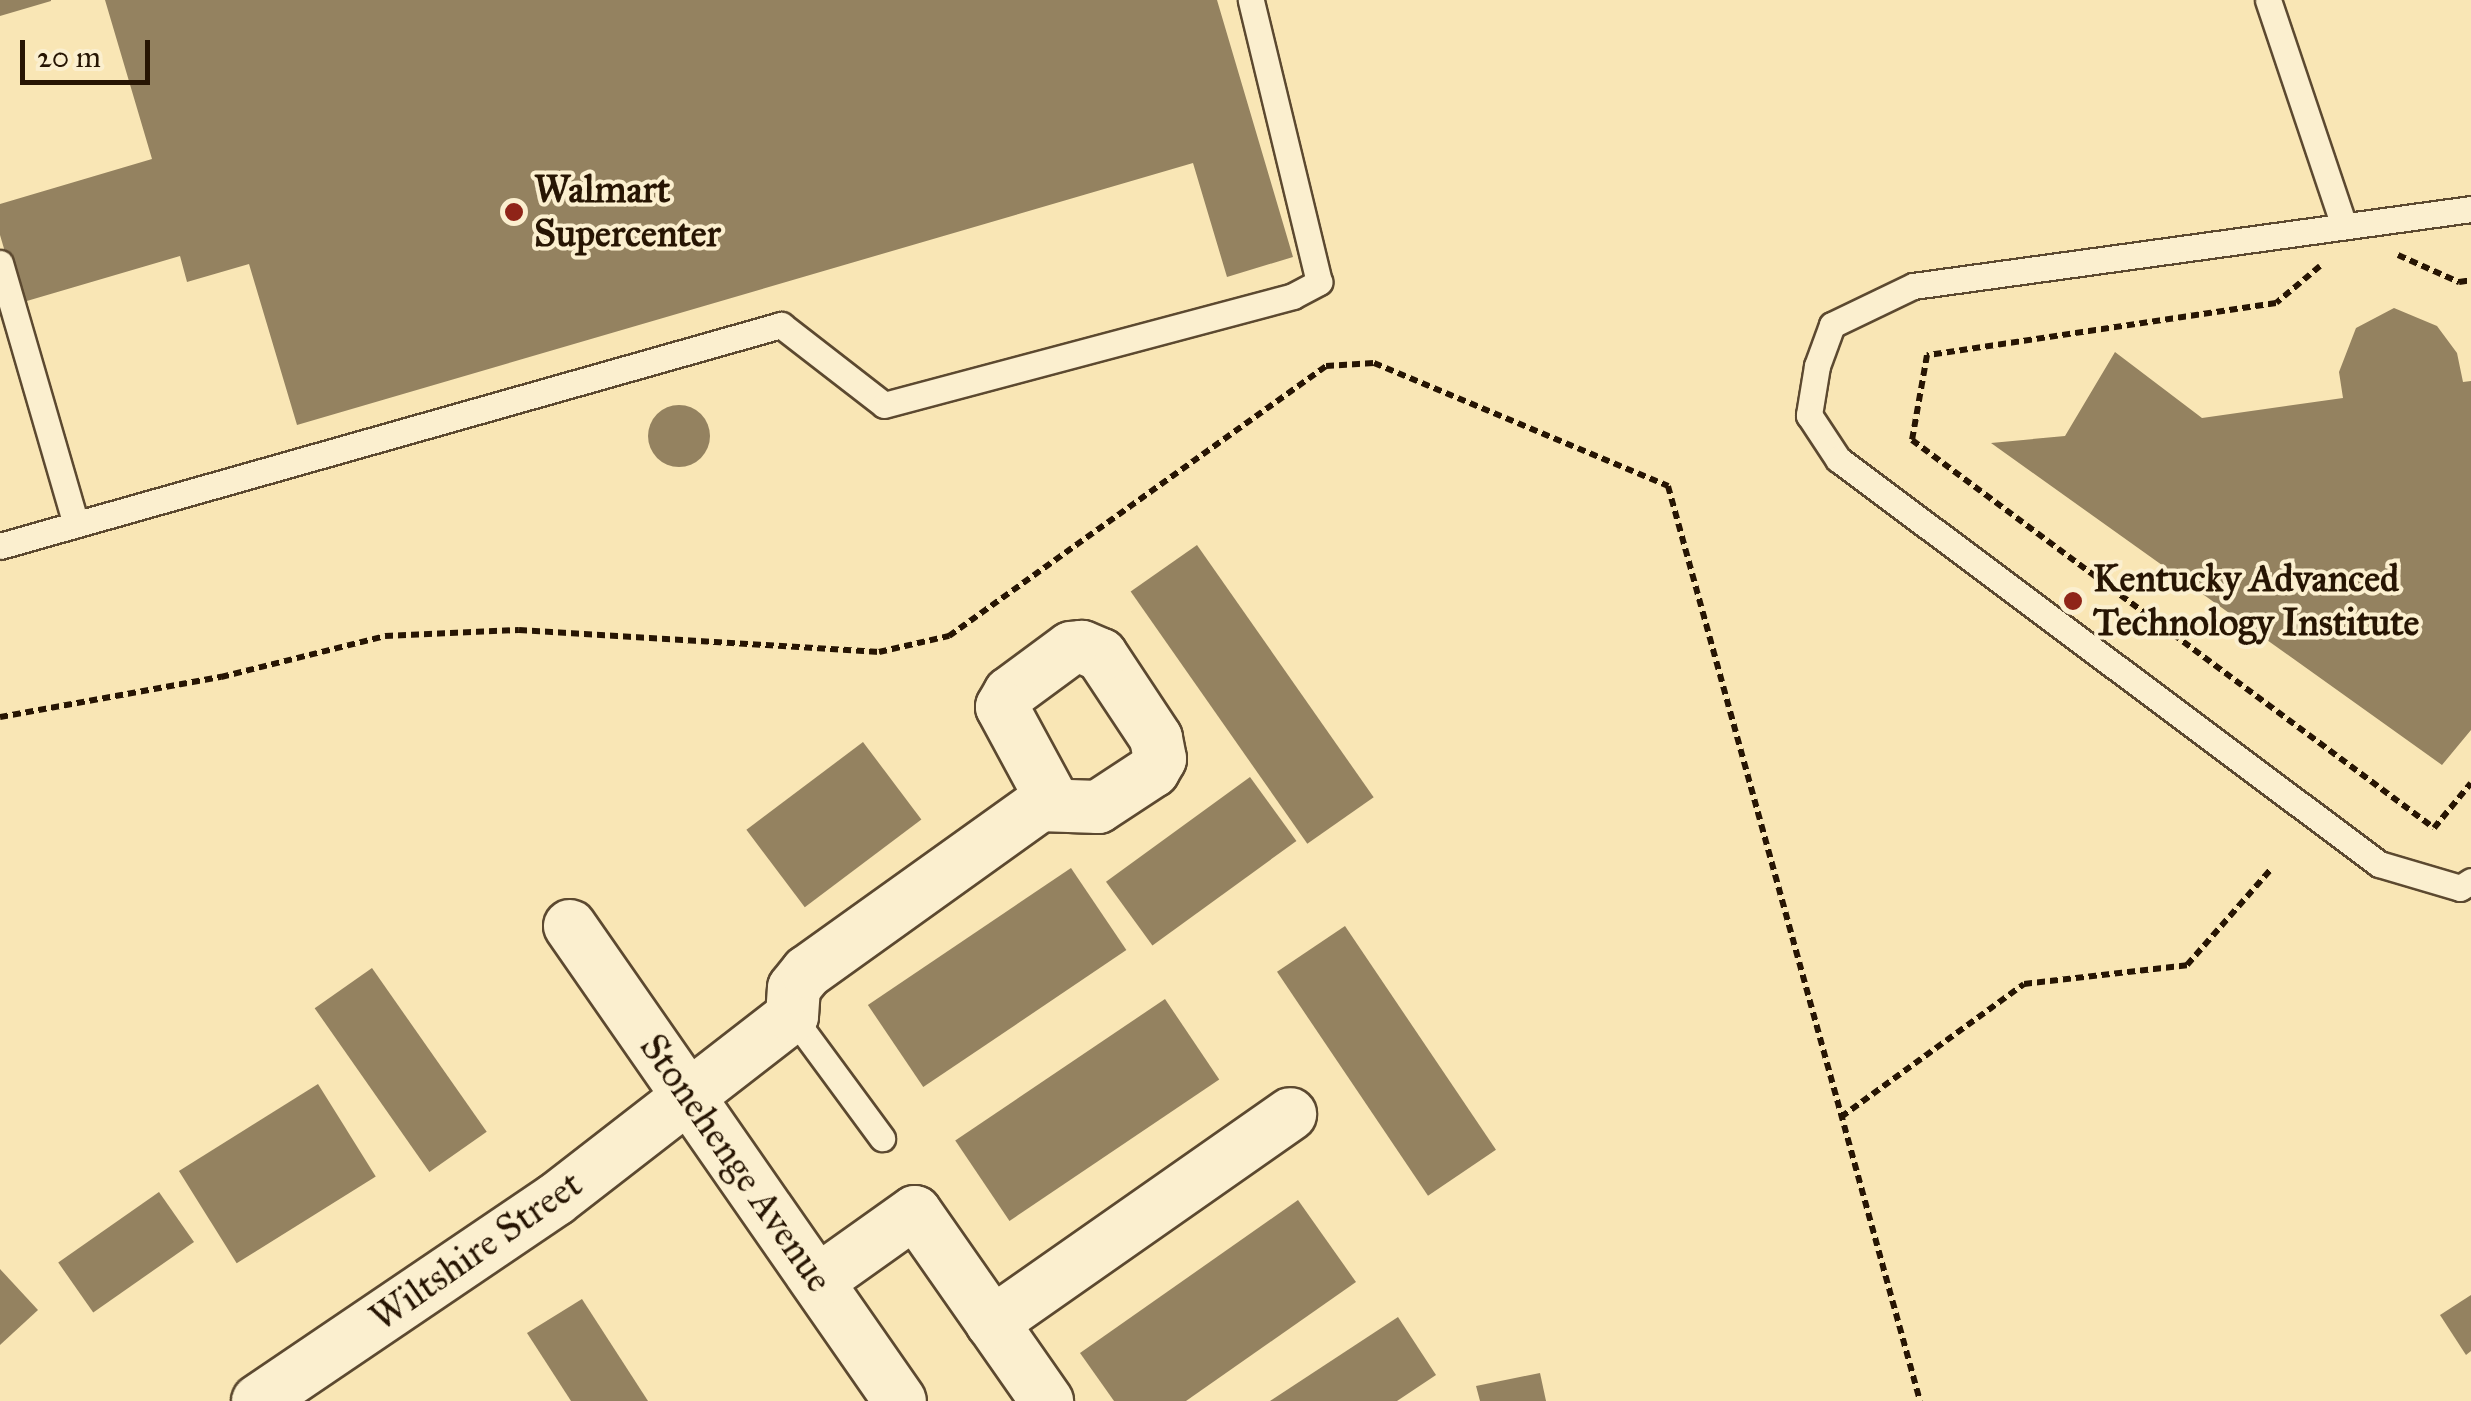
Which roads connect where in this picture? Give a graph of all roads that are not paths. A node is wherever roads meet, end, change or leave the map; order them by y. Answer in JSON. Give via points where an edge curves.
{"nodes":[{"id":1,"x":1251,"y":0,"type":"edge"},
{"id":2,"x":2268,"y":0,"type":"edge"},
{"id":3,"x":2471,"y":209,"type":"edge"},
{"id":4,"x":2344,"y":226,"type":"junction"},
{"id":5,"x":0,"y":263,"type":"edge"},
{"id":6,"x":76,"y":524,"type":"junction"},
{"id":7,"x":0,"y":546,"type":"edge"},
{"id":8,"x":1055,"y":804,"type":"dead end"},
{"id":9,"x":2471,"y":881,"type":"edge"},
{"id":10,"x":570,"y":926,"type":"dead end"},
{"id":11,"x":792,"y":1016,"type":"junction"},
{"id":12,"x":689,"y":1092,"type":"junction"},
{"id":13,"x":1290,"y":1114,"type":"dead end"},
{"id":14,"x":882,"y":1138,"type":"dead end"},
{"id":15,"x":818,"y":1281,"type":"junction"},
{"id":16,"x":992,"y":1322,"type":"junction"},
{"id":17,"x":258,"y":1401,"type":"edge"},
{"id":18,"x":900,"y":1401,"type":"edge"},
{"id":19,"x":1046,"y":1401,"type":"edge"}],
"edges":[{"from":1,"to":6,"type":"lane","via":[[1319,282],[1293,296],[884,405],[780,325]]},
{"from":2,"to":4,"type":"lane"},
{"from":3,"to":4,"type":"lane"},
{"from":4,"to":9,"type":"lane","via":[[1913,286],[1832,325],[1809,415],[1838,459],[2379,864],[2460,888]]},
{"from":5,"to":6,"type":"lane"},
{"from":6,"to":7,"type":"lane"},
{"from":8,"to":11,"type":"street","via":[[1040,805],[807,972],[794,988]]},
{"from":10,"to":12,"type":"street","name":"Stonehenge Avenue"},
{"from":11,"to":12,"type":"street","name":"Wiltshire Street"},
{"from":11,"to":14,"type":"lane"},
{"from":12,"to":15,"type":"street","name":"Stonehenge Avenue"},
{"from":12,"to":17,"type":"street","name":"Wiltshire Street","via":[[554,1200]]},
{"from":13,"to":16,"type":"street"},
{"from":15,"to":16,"type":"street","via":[[915,1212]]},
{"from":15,"to":18,"type":"street","name":"Stonehenge Avenue"},
{"from":16,"to":19,"type":"street"}]}
